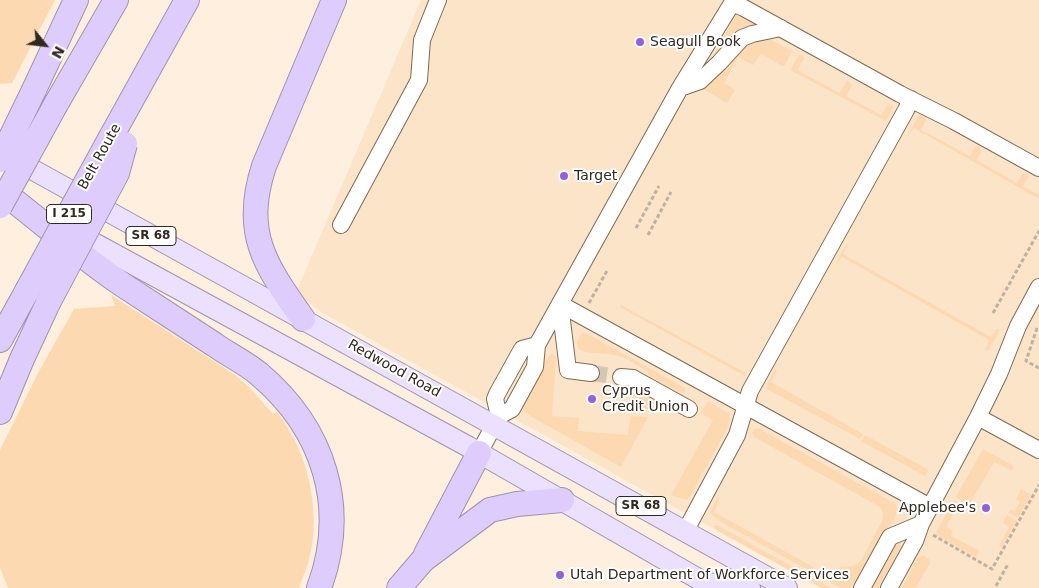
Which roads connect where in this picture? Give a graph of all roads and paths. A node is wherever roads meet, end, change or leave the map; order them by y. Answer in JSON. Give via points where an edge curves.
{"nodes":[{"id":1,"x":76,"y":0,"type":"edge"},
{"id":2,"x":116,"y":0,"type":"edge"},
{"id":3,"x":187,"y":0,"type":"edge"},
{"id":4,"x":334,"y":0,"type":"edge"},
{"id":5,"x":438,"y":0,"type":"edge"},
{"id":6,"x":733,"y":2,"type":"edge"},
{"id":7,"x":781,"y":28,"type":"junction"},
{"id":8,"x":680,"y":88,"type":"junction"},
{"id":9,"x":910,"y":99,"type":"junction"},
{"id":10,"x":118,"y":140,"type":"junction"},
{"id":11,"x":0,"y":151,"type":"edge"},
{"id":12,"x":0,"y":160,"type":"edge"},
{"id":13,"x":1039,"y":168,"type":"edge"},
{"id":14,"x":659,"y":186,"type":"dead end"},
{"id":15,"x":671,"y":192,"type":"dead end"},
{"id":16,"x":4,"y":199,"type":"edge"},
{"id":17,"x":341,"y":225,"type":"dead end"},
{"id":18,"x":636,"y":228,"type":"dead end"},
{"id":19,"x":1039,"y":231,"type":"edge"},
{"id":20,"x":648,"y":235,"type":"dead end"},
{"id":21,"x":608,"y":269,"type":"dead end"},
{"id":22,"x":1039,"y":287,"type":"edge"},
{"id":23,"x":560,"y":304,"type":"junction"},
{"id":24,"x":993,"y":313,"type":"dead end"},
{"id":25,"x":582,"y":316,"type":"junction"},
{"id":26,"x":303,"y":318,"type":"junction"},
{"id":27,"x":1039,"y":325,"type":"edge"},
{"id":28,"x":0,"y":340,"type":"edge"},
{"id":29,"x":1039,"y":368,"type":"edge"},
{"id":30,"x":591,"y":373,"type":"tunnel mouth"},
{"id":31,"x":622,"y":376,"type":"tunnel mouth"},
{"id":32,"x":746,"y":406,"type":"junction"},
{"id":33,"x":689,"y":409,"type":"dead end"},
{"id":34,"x":0,"y":412,"type":"edge"},
{"id":35,"x":978,"y":417,"type":"junction"},
{"id":36,"x":496,"y":420,"type":"junction"},
{"id":37,"x":1039,"y":450,"type":"edge"},
{"id":38,"x":478,"y":453,"type":"junction"},
{"id":39,"x":1039,"y":485,"type":"edge"},
{"id":40,"x":1037,"y":492,"type":"edge"},
{"id":41,"x":562,"y":500,"type":"junction"},
{"id":42,"x":930,"y":507,"type":"junction"},
{"id":43,"x":921,"y":524,"type":"junction"},
{"id":44,"x":938,"y":527,"type":"dead end"},
{"id":45,"x":686,"y":530,"type":"junction"},
{"id":46,"x":1011,"y":536,"type":"junction"},
{"id":47,"x":1016,"y":539,"type":"dead end"},
{"id":48,"x":423,"y":560,"type":"junction"},
{"id":49,"x":1008,"y":564,"type":"dead end"},
{"id":50,"x":710,"y":586,"type":"edge"},
{"id":51,"x":996,"y":586,"type":"dead end"},
{"id":52,"x":319,"y":588,"type":"edge"},
{"id":53,"x":399,"y":588,"type":"edge"},
{"id":54,"x":750,"y":588,"type":"edge"},
{"id":55,"x":787,"y":588,"type":"edge"},
{"id":56,"x":862,"y":588,"type":"edge"},
{"id":57,"x":889,"y":588,"type":"edge"}],
"edges":[{"from":1,"to":12,"type":"highway","bridge":true},
{"from":2,"to":16,"type":"highway","bridge":true},
{"from":3,"to":10,"type":"highway","name":"Belt Route","number":"I 215","via":[[146,75]]},
{"from":4,"to":26,"type":"highway","via":[[264,166],[254,210],[262,253],[280,288]]},
{"from":5,"to":17,"type":"lane","via":[[422,40],[419,80]]},
{"from":6,"to":7,"type":"lane"},
{"from":6,"to":8,"type":"lane"},
{"from":7,"to":8,"type":"lane","via":[[742,38],[700,81]]},
{"from":7,"to":9,"type":"lane"},
{"from":8,"to":23,"type":"lane"},
{"from":9,"to":13,"type":"lane"},
{"from":9,"to":32,"type":"lane","via":[[750,391]]},
{"from":10,"to":28,"type":"highway","name":"Belt Route","number":"I 215","bridge":true},
{"from":10,"to":34,"type":"highway","bridge":true,"via":[[117,173],[48,303]]},
{"from":11,"to":26,"type":"main road","name":"Redwood Road","number":"SR 68"},
{"from":14,"to":18,"type":"path"},
{"from":15,"to":20,"type":"path"},
{"from":16,"to":38,"type":"main road","number":"SR 68","via":[[196,297]]},
{"from":16,"to":52,"type":"highway","via":[[118,281],[258,374],[289,404],[314,442],[329,485],[332,506],[329,553]]},
{"from":19,"to":24,"type":"path"},
{"from":21,"to":25,"type":"path"},
{"from":22,"to":35,"type":"lane"},
{"from":23,"to":25,"type":"lane"},
{"from":23,"to":30,"type":"lane","via":[[568,370]]},
{"from":23,"to":36,"type":"lane","via":[[538,345],[522,349],[501,386],[494,399]]},
{"from":25,"to":32,"type":"lane"},
{"from":26,"to":36,"type":"main road","name":"Redwood Road","number":"SR 68"},
{"from":27,"to":29,"type":"path","via":[[1026,361]]},
{"from":31,"to":33,"type":"lane","via":[[633,378]]},
{"from":32,"to":42,"type":"lane"},
{"from":32,"to":45,"type":"lane","via":[[738,435]]},
{"from":35,"to":37,"type":"lane"},
{"from":35,"to":42,"type":"lane"},
{"from":36,"to":38,"type":"lane"},
{"from":36,"to":45,"type":"main road","name":"Redwood Road","number":"SR 68"},
{"from":38,"to":41,"type":"main road","number":"SR 68"},
{"from":38,"to":48,"type":"highway"},
{"from":39,"to":40,"type":"path"},
{"from":40,"to":46,"type":"path"},
{"from":41,"to":48,"type":"highway","via":[[490,510]]},
{"from":41,"to":50,"type":"main road","number":"SR 68"},
{"from":42,"to":43,"type":"lane"},
{"from":43,"to":56,"type":"lane","via":[[890,537]]},
{"from":43,"to":57,"type":"lane"},
{"from":44,"to":46,"type":"path","via":[[933,535],[992,569]]},
{"from":45,"to":55,"type":"main road","name":"Redwood Road","number":"SR 68"},
{"from":46,"to":47,"type":"path"},
{"from":48,"to":53,"type":"highway"},
{"from":49,"to":51,"type":"path"},
{"from":50,"to":54,"type":"main road","via":[[740,582]]}]}
